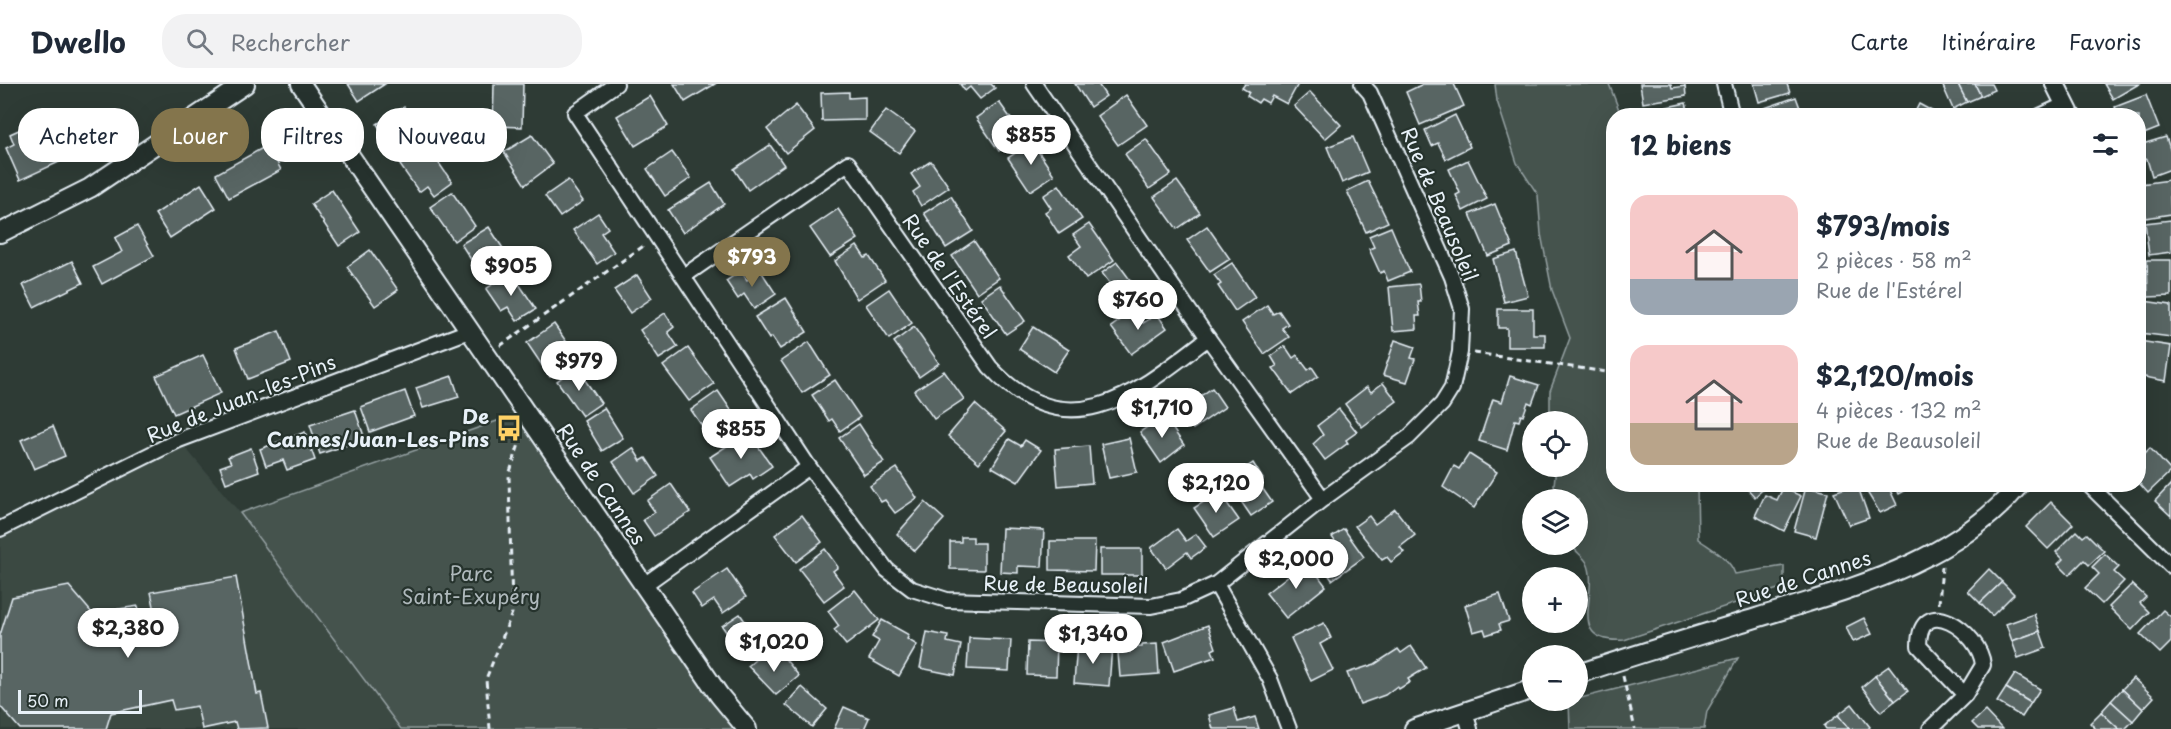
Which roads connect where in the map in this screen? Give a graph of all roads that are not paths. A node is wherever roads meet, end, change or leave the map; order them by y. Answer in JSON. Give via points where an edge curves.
{"nodes":[{"id":1,"x":245,"y":84,"type":"edge"},
{"id":2,"x":301,"y":84,"type":"edge"},
{"id":3,"x":616,"y":84,"type":"edge"},
{"id":4,"x":1034,"y":84,"type":"edge"},
{"id":5,"x":1362,"y":84,"type":"edge"},
{"id":6,"x":1724,"y":84,"type":"edge"},
{"id":7,"x":2055,"y":84,"type":"edge"},
{"id":8,"x":1730,"y":108,"type":"edge"},
{"id":9,"x":2068,"y":108,"type":"edge"},
{"id":10,"x":0,"y":233,"type":"edge"},
{"id":11,"x":684,"y":276,"type":"junction"},
{"id":12,"x":469,"y":331,"type":"junction"},
{"id":13,"x":1208,"y":338,"type":"junction"},
{"id":14,"x":809,"y":467,"type":"junction"},
{"id":15,"x":2012,"y":492,"type":"edge"},
{"id":16,"x":2096,"y":492,"type":"edge"},
{"id":17,"x":1323,"y":500,"type":"junction"},
{"id":18,"x":0,"y":529,"type":"edge"},
{"id":19,"x":2171,"y":566,"type":"edge"},
{"id":20,"x":1216,"y":584,"type":"junction"},
{"id":21,"x":644,"y":585,"type":"junction"},
{"id":22,"x":1588,"y":671,"type":"edge"},
{"id":23,"x":1522,"y":694,"type":"edge"},
{"id":24,"x":1965,"y":695,"type":"junction"},
{"id":25,"x":1468,"y":720,"type":"edge"},
{"id":26,"x":747,"y":729,"type":"edge"},
{"id":27,"x":1289,"y":729,"type":"edge"},
{"id":28,"x":1414,"y":729,"type":"edge"},
{"id":29,"x":1930,"y":729,"type":"edge"}],
"edges":[{"from":1,"to":10,"type":"street","via":[[114,173],[66,202]]},
{"from":2,"to":12,"type":"street","name":"Rue de Cannes"},
{"from":3,"to":11,"type":"street","name":"Rue de Beausoleil","via":[[576,113]]},
{"from":4,"to":13,"type":"street"},
{"from":5,"to":17,"type":"street","name":"Rue de Beausoleil","via":[[1370,93],[1452,277],[1462,309],[1460,352],[1452,388],[1429,419]]},
{"from":6,"to":8,"type":"street"},
{"from":7,"to":9,"type":"street"},
{"from":11,"to":13,"type":"street","name":"Rue de l'Estérel","via":[[848,163],[990,368],[1030,400],[1083,409],[1123,399]]},
{"from":11,"to":14,"type":"street","name":"Rue de Beausoleil"},
{"from":12,"to":18,"type":"street","name":"Rue de Juan-les-Pins","via":[[179,440]]},
{"from":12,"to":21,"type":"street","name":"Rue de Cannes"},
{"from":13,"to":17,"type":"street"},
{"from":14,"to":20,"type":"street","name":"Rue de Beausoleil","via":[[887,570],[928,596],[965,602],[1134,607],[1181,600]]},
{"from":14,"to":21,"type":"street"},
{"from":15,"to":22,"type":"street","name":"Rue de Cannes","via":[[1978,525],[1944,548],[1889,573]]},
{"from":16,"to":19,"type":"street"},
{"from":17,"to":20,"type":"street","name":"Rue de Beausoleil"},
{"from":20,"to":27,"type":"street","via":[[1270,679]]},
{"from":21,"to":26,"type":"street","name":"Rue de Cannes"},
{"from":23,"to":25,"type":"street"},
{"from":24,"to":24,"type":"street","via":[[1983,665],[1980,649],[1952,621],[1931,620],[1921,630],[1919,646]]},
{"from":24,"to":29,"type":"street"},
{"from":25,"to":28,"type":"street"}]}
